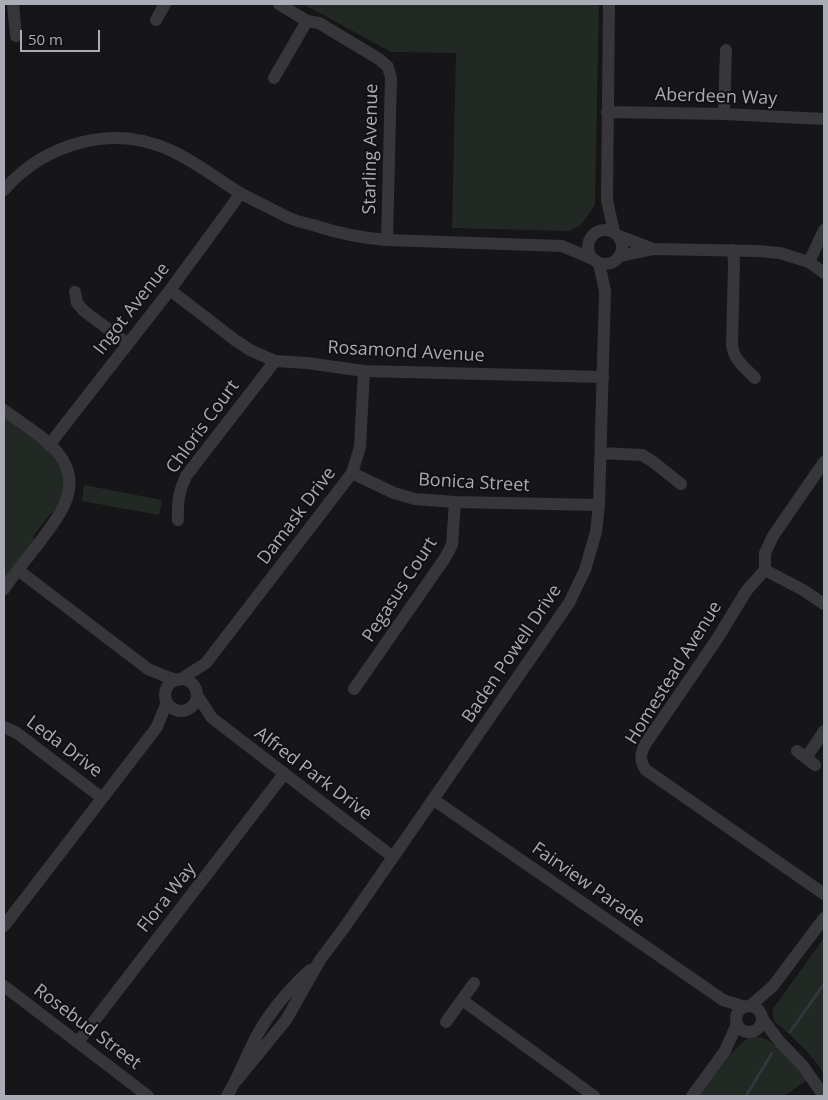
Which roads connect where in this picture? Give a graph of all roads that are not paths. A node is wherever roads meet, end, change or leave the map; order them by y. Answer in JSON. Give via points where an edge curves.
{"nodes":[{"id":1,"x":13,"y":4,"type":"edge"},
{"id":2,"x":165,"y":4,"type":"edge"},
{"id":3,"x":279,"y":4,"type":"edge"},
{"id":4,"x":609,"y":4,"type":"edge"},
{"id":5,"x":156,"y":20,"type":"dead end"},
{"id":6,"x":307,"y":21,"type":"junction"},
{"id":7,"x":16,"y":36,"type":"dead end"},
{"id":8,"x":726,"y":50,"type":"dead end"},
{"id":9,"x":274,"y":78,"type":"dead end"},
{"id":10,"x":607,"y":112,"type":"junction"},
{"id":11,"x":724,"y":114,"type":"junction"},
{"id":12,"x":824,"y":119,"type":"edge"},
{"id":13,"x":4,"y":190,"type":"edge"},
{"id":14,"x":240,"y":193,"type":"junction"},
{"id":15,"x":607,"y":200,"type":"junction"},
{"id":16,"x":824,"y":230,"type":"edge"},
{"id":17,"x":616,"y":233,"type":"junction"},
{"id":18,"x":591,"y":237,"type":"junction"},
{"id":19,"x":387,"y":240,"type":"junction"},
{"id":20,"x":562,"y":246,"type":"junction"},
{"id":21,"x":653,"y":249,"type":"junction"},
{"id":22,"x":733,"y":250,"type":"junction"},
{"id":23,"x":619,"y":257,"type":"junction"},
{"id":24,"x":597,"y":261,"type":"junction"},
{"id":25,"x":809,"y":262,"type":"junction"},
{"id":26,"x":824,"y":273,"type":"edge"},
{"id":27,"x":170,"y":290,"type":"junction"},
{"id":28,"x":605,"y":291,"type":"junction"},
{"id":29,"x":75,"y":292,"type":"dead end"},
{"id":30,"x":128,"y":344,"type":"junction"},
{"id":31,"x":275,"y":361,"type":"junction"},
{"id":32,"x":364,"y":371,"type":"junction"},
{"id":33,"x":603,"y":377,"type":"junction"},
{"id":34,"x":755,"y":378,"type":"dead end"},
{"id":35,"x":4,"y":410,"type":"edge"},
{"id":36,"x":49,"y":445,"type":"junction"},
{"id":37,"x":601,"y":452,"type":"junction"},
{"id":38,"x":824,"y":462,"type":"edge"},
{"id":39,"x":352,"y":473,"type":"junction"},
{"id":40,"x":681,"y":484,"type":"dead end"},
{"id":41,"x":455,"y":502,"type":"junction"},
{"id":42,"x":599,"y":505,"type":"junction"},
{"id":43,"x":178,"y":520,"type":"dead end"},
{"id":44,"x":18,"y":570,"type":"junction"},
{"id":45,"x":764,"y":570,"type":"junction"},
{"id":46,"x":4,"y":589,"type":"edge"},
{"id":47,"x":824,"y":604,"type":"edge"},
{"id":48,"x":206,"y":663,"type":"junction"},
{"id":49,"x":148,"y":669,"type":"junction"},
{"id":50,"x":179,"y":680,"type":"junction"},
{"id":51,"x":354,"y":689,"type":"dead end"},
{"id":52,"x":196,"y":692,"type":"junction"},
{"id":53,"x":166,"y":698,"type":"junction"},
{"id":54,"x":183,"y":710,"type":"junction"},
{"id":55,"x":212,"y":718,"type":"junction"},
{"id":56,"x":4,"y":727,"type":"edge"},
{"id":57,"x":157,"y":727,"type":"junction"},
{"id":58,"x":824,"y":731,"type":"edge"},
{"id":59,"x":806,"y":758,"type":"dead end"},
{"id":60,"x":284,"y":774,"type":"junction"},
{"id":61,"x":102,"y":798,"type":"junction"},
{"id":62,"x":434,"y":800,"type":"junction"},
{"id":63,"x":394,"y":857,"type":"junction"},
{"id":64,"x":824,"y":894,"type":"edge"},
{"id":65,"x":824,"y":918,"type":"edge"},
{"id":66,"x":4,"y":926,"type":"edge"},
{"id":67,"x":320,"y":960,"type":"junction"},
{"id":68,"x":474,"y":983,"type":"dead end"},
{"id":69,"x":4,"y":986,"type":"edge"},
{"id":70,"x":773,"y":986,"type":"junction"},
{"id":71,"x":462,"y":1000,"type":"junction"},
{"id":72,"x":723,"y":1000,"type":"junction"},
{"id":73,"x":748,"y":1006,"type":"junction"},
{"id":74,"x":273,"y":1010,"type":"junction"},
{"id":75,"x":761,"y":1016,"type":"junction"},
{"id":76,"x":286,"y":1020,"type":"junction"},
{"id":77,"x":446,"y":1022,"type":"dead end"},
{"id":78,"x":737,"y":1022,"type":"junction"},
{"id":79,"x":752,"y":1031,"type":"junction"},
{"id":80,"x":779,"y":1040,"type":"junction"},
{"id":81,"x":78,"y":1042,"type":"junction"},
{"id":82,"x":725,"y":1051,"type":"junction"},
{"id":83,"x":238,"y":1080,"type":"junction"},
{"id":84,"x":148,"y":1096,"type":"edge"},
{"id":85,"x":228,"y":1096,"type":"edge"},
{"id":86,"x":594,"y":1096,"type":"edge"},
{"id":87,"x":692,"y":1096,"type":"edge"},
{"id":88,"x":824,"y":1096,"type":"edge"}],
"edges":[{"from":1,"to":7,"type":"street"},
{"from":2,"to":5,"type":"street"},
{"from":3,"to":6,"type":"street","name":"Starling Avenue"},
{"from":4,"to":10,"type":"street"},
{"from":6,"to":9,"type":"street"},
{"from":6,"to":19,"type":"street","name":"Starling Avenue","via":[[319,23],[379,59],[390,72]]},
{"from":8,"to":11,"type":"street"},
{"from":10,"to":11,"type":"street","name":"Aberdeen Way"},
{"from":10,"to":15,"type":"street"},
{"from":11,"to":12,"type":"street","name":"Aberdeen Way"},
{"from":13,"to":14,"type":"street","via":[[17,175],[50,153],[93,139],[124,138],[171,150]]},
{"from":14,"to":19,"type":"street","via":[[290,218],[339,233]]},
{"from":14,"to":27,"type":"street","name":"Ingot Avenue"},
{"from":15,"to":17,"type":"street"},
{"from":15,"to":18,"type":"street"},
{"from":16,"to":25,"type":"street"},
{"from":17,"to":18,"type":"street","via":[[604,229]]},
{"from":17,"to":21,"type":"street"},
{"from":17,"to":23,"type":"street","via":[[622,242]]},
{"from":18,"to":20,"type":"street"},
{"from":18,"to":24,"type":"street","via":[[588,250]]},
{"from":19,"to":20,"type":"street"},
{"from":20,"to":24,"type":"street"},
{"from":21,"to":22,"type":"street"},
{"from":21,"to":23,"type":"street"},
{"from":22,"to":25,"type":"street","via":[[780,253]]},
{"from":22,"to":34,"type":"street","via":[[733,353]]},
{"from":23,"to":24,"type":"street","via":[[607,264]]},
{"from":23,"to":28,"type":"street","name":"Baden Powell Drive"},
{"from":24,"to":28,"type":"street","name":"Baden Powell Drive"},
{"from":25,"to":26,"type":"street"},
{"from":27,"to":30,"type":"street","name":"Ingot Avenue"},
{"from":27,"to":31,"type":"street","name":"Rosamond Avenue","via":[[235,340]]},
{"from":28,"to":33,"type":"street","name":"Baden Powell Drive"},
{"from":29,"to":30,"type":"street","via":[[77,303],[84,311]]},
{"from":30,"to":36,"type":"street","name":"Ingot Avenue"},
{"from":31,"to":32,"type":"street","name":"Rosamond Avenue"},
{"from":31,"to":43,"type":"street","name":"Chloris Court","via":[[186,476],[179,490]]},
{"from":32,"to":33,"type":"street","name":"Rosamond Avenue"},
{"from":32,"to":39,"type":"street","name":"Damask Drive","via":[[360,447]]},
{"from":33,"to":37,"type":"street","name":"Baden Powell Drive"},
{"from":35,"to":36,"type":"street"},
{"from":36,"to":44,"type":"street","via":[[67,469],[68,497],[61,512]]},
{"from":37,"to":40,"type":"street","via":[[642,455]]},
{"from":37,"to":42,"type":"street","name":"Baden Powell Drive"},
{"from":38,"to":45,"type":"street","via":[[773,536],[765,553]]},
{"from":39,"to":41,"type":"street","name":"Bonica Street","via":[[394,494]]},
{"from":39,"to":48,"type":"street","name":"Damask Drive"},
{"from":41,"to":42,"type":"street","name":"Bonica Street"},
{"from":41,"to":51,"type":"street","name":"Pegasus Court","via":[[452,545],[445,558]]},
{"from":42,"to":62,"type":"street","name":"Baden Powell Drive","via":[[596,532],[585,570],[569,603]]},
{"from":44,"to":46,"type":"street"},
{"from":44,"to":49,"type":"street"},
{"from":45,"to":47,"type":"street"},
{"from":45,"to":64,"type":"street","name":"Homestead Avenue","via":[[747,590],[718,639],[646,743],[640,757],[646,770]]},
{"from":48,"to":50,"type":"street","name":"Damask Drive"},
{"from":48,"to":52,"type":"street","name":"Damask Drive"},
{"from":49,"to":50,"type":"street"},
{"from":49,"to":53,"type":"street"},
{"from":50,"to":52,"type":"street","via":[[190,682]]},
{"from":50,"to":53,"type":"street","via":[[169,685]]},
{"from":52,"to":54,"type":"street","via":[[193,704]]},
{"from":52,"to":55,"type":"street","name":"Alfred Park Drive"},
{"from":53,"to":54,"type":"street","via":[[172,708]]},
{"from":53,"to":57,"type":"street"},
{"from":54,"to":55,"type":"street","name":"Alfred Park Drive"},
{"from":54,"to":57,"type":"street"},
{"from":55,"to":60,"type":"street","name":"Alfred Park Drive"},
{"from":56,"to":61,"type":"street","name":"Leda Drive"},
{"from":57,"to":61,"type":"street"},
{"from":58,"to":59,"type":"street"},
{"from":60,"to":63,"type":"street","name":"Alfred Park Drive"},
{"from":60,"to":81,"type":"street","name":"Flora Way"},
{"from":61,"to":66,"type":"street"},
{"from":62,"to":63,"type":"street","name":"Baden Powell Drive"},
{"from":62,"to":72,"type":"street","name":"Fairview Parade"},
{"from":63,"to":67,"type":"street","name":"Baden Powell Drive"},
{"from":65,"to":70,"type":"street"},
{"from":67,"to":74,"type":"street","name":"Baden Powell Drive"},
{"from":67,"to":76,"type":"street","name":"Baden Powell Drive"},
{"from":68,"to":71,"type":"street"},
{"from":69,"to":81,"type":"street","name":"Rosebud Street"},
{"from":70,"to":73,"type":"street"},
{"from":70,"to":75,"type":"street"},
{"from":71,"to":77,"type":"street"},
{"from":71,"to":86,"type":"street"},
{"from":72,"to":73,"type":"street","name":"Fairview Parade"},
{"from":72,"to":78,"type":"street","name":"Fairview Parade"},
{"from":73,"to":75,"type":"street","via":[[756,1008]]},
{"from":73,"to":78,"type":"street","via":[[738,1012]]},
{"from":74,"to":76,"type":"street"},
{"from":74,"to":83,"type":"street","name":"Baden Powell Drive","via":[[251,1047]]},
{"from":75,"to":79,"type":"street","via":[[759,1026]]},
{"from":75,"to":80,"type":"street"},
{"from":76,"to":83,"type":"street","name":"Baden Powell Drive"},
{"from":78,"to":79,"type":"street","via":[[743,1030]]},
{"from":78,"to":82,"type":"street"},
{"from":79,"to":80,"type":"street"},
{"from":79,"to":82,"type":"street"},
{"from":80,"to":88,"type":"street","via":[[797,1058]]},
{"from":81,"to":84,"type":"street","name":"Rosebud Street"},
{"from":82,"to":87,"type":"street"},
{"from":83,"to":85,"type":"street","name":"Baden Powell Drive"}]}
